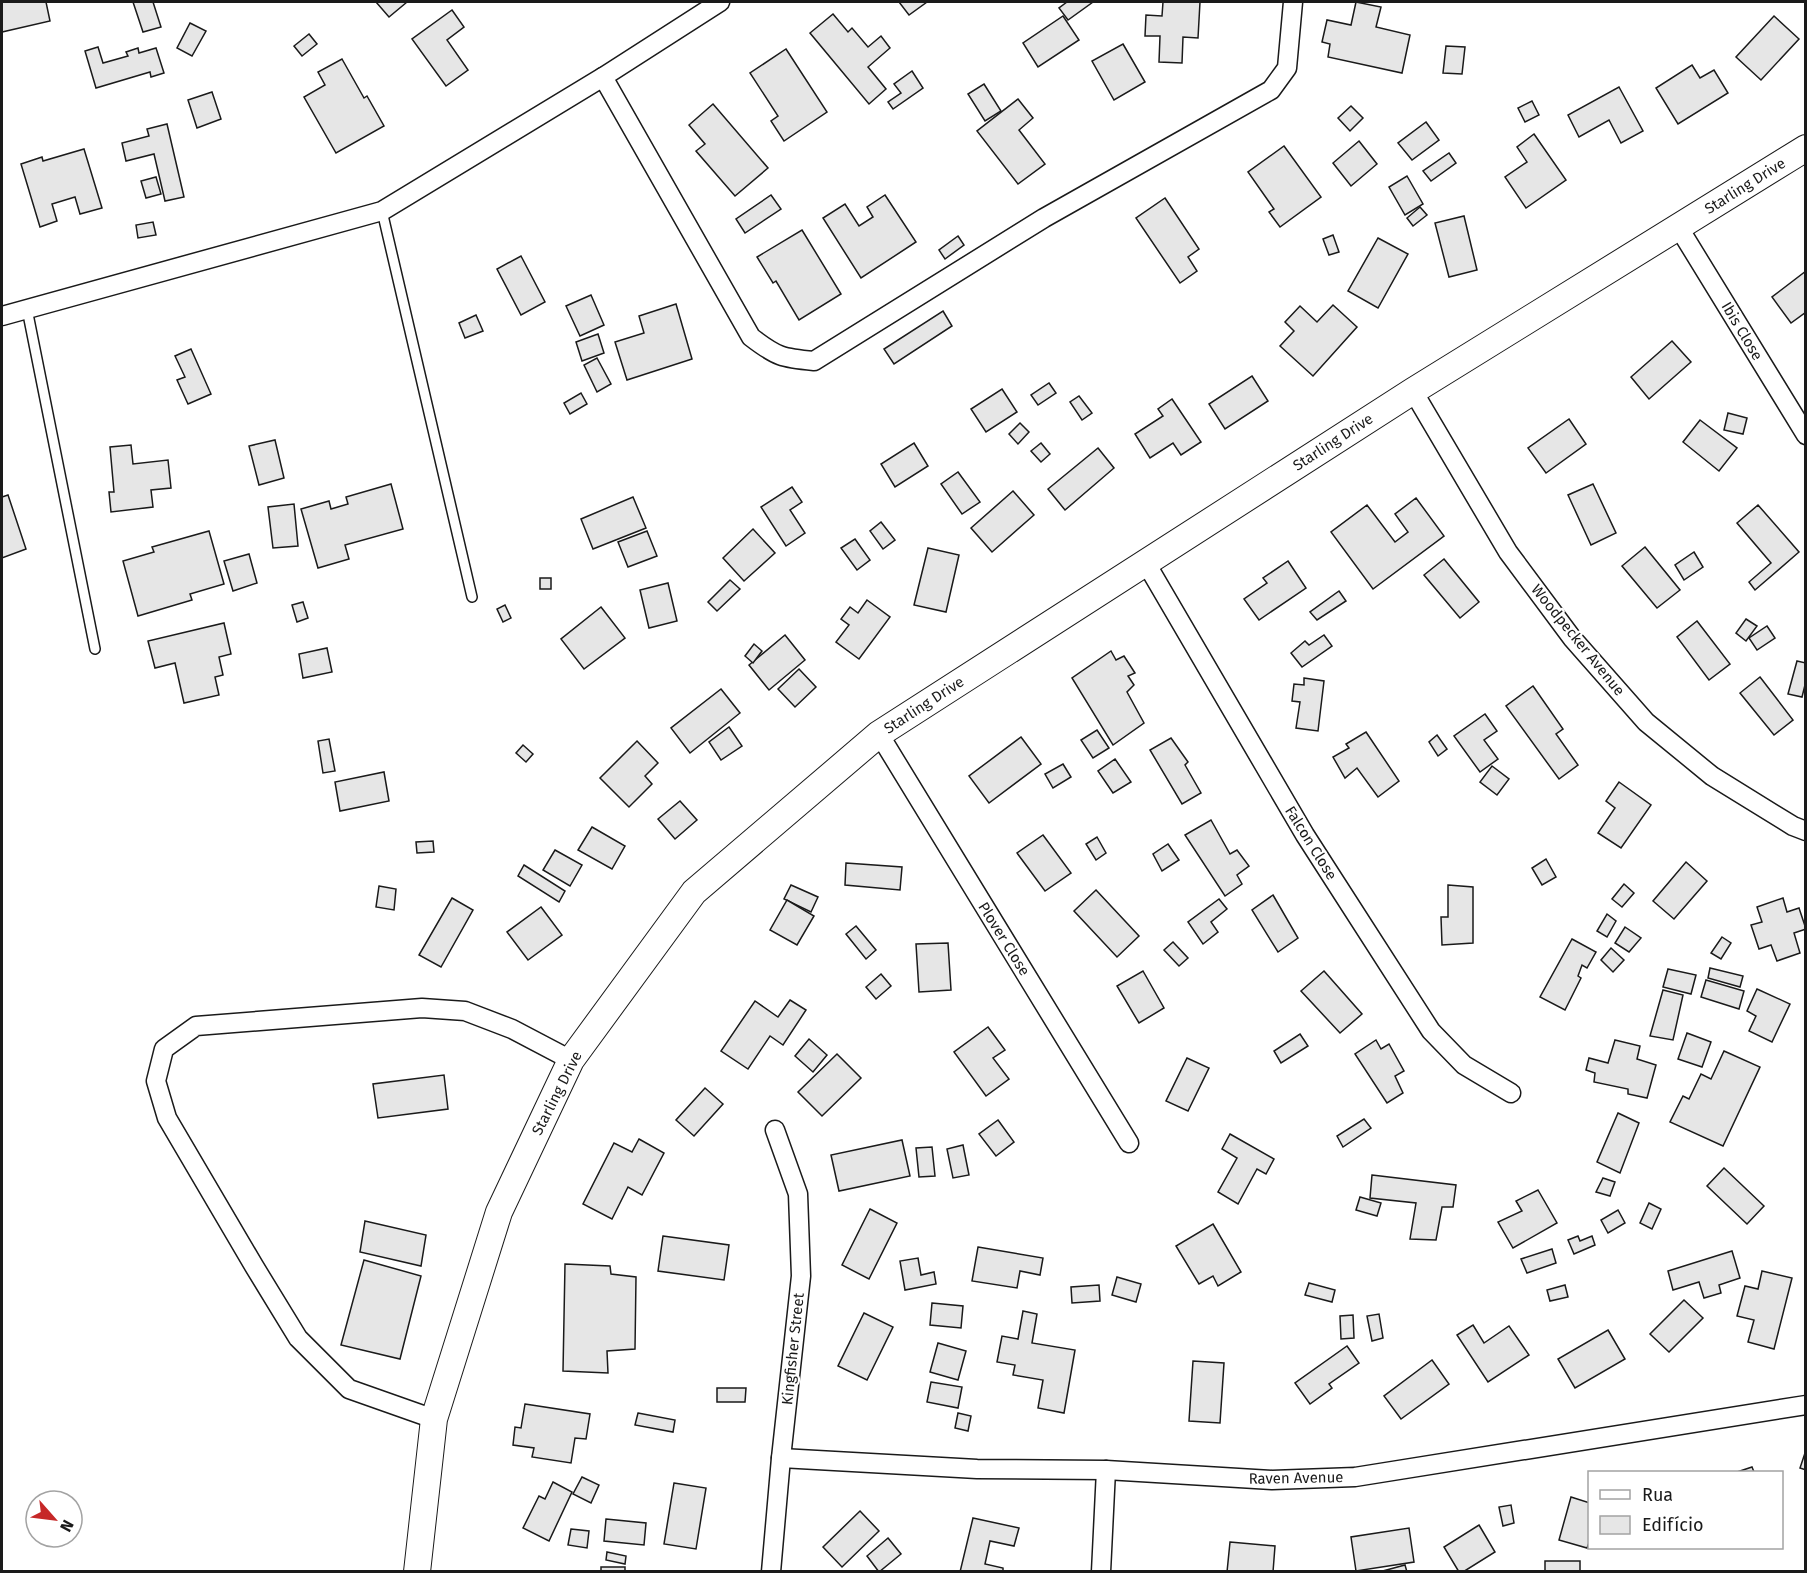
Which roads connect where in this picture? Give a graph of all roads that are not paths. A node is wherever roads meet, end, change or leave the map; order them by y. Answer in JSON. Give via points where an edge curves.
{"nodes":[{"id":1,"x":720,"y":2,"type":"edge"},
{"id":2,"x":1293,"y":2,"type":"edge"},
{"id":3,"x":603,"y":78,"type":"junction"},
{"id":4,"x":1806,"y":148,"type":"edge"},
{"id":5,"x":382,"y":211,"type":"junction"},
{"id":6,"x":1679,"y":228,"type":"junction"},
{"id":7,"x":27,"y":309,"type":"junction"},
{"id":8,"x":2,"y":316,"type":"edge"},
{"id":9,"x":1413,"y":391,"type":"junction"},
{"id":10,"x":1806,"y":435,"type":"edge"},
{"id":11,"x":1146,"y":563,"type":"junction"},
{"id":12,"x":472,"y":597,"type":"dead end"},
{"id":13,"x":95,"y":649,"type":"dead end"},
{"id":14,"x":879,"y":734,"type":"junction"},
{"id":15,"x":1806,"y":831,"type":"edge"},
{"id":16,"x":571,"y":1060,"type":"junction"},
{"id":17,"x":1511,"y":1093,"type":"dead end"},
{"id":18,"x":775,"y":1130,"type":"dead end"},
{"id":19,"x":1129,"y":1143,"type":"dead end"},
{"id":20,"x":1806,"y":1405,"type":"edge"},
{"id":21,"x":434,"y":1419,"type":"junction"},
{"id":22,"x":781,"y":1458,"type":"junction"},
{"id":23,"x":1106,"y":1470,"type":"junction"},
{"id":24,"x":417,"y":1572,"type":"edge"},
{"id":25,"x":771,"y":1572,"type":"edge"},
{"id":26,"x":1101,"y":1572,"type":"edge"}],
"edges":[{"from":1,"to":3,"type":"street"},
{"from":2,"to":3,"type":"street","via":[[1287,68],[1271,90],[1044,218],[814,361],[779,356],[751,337]]},
{"from":3,"to":5,"type":"street"},
{"from":4,"to":6,"type":"street","name":"Starling Drive"},
{"from":5,"to":7,"type":"street"},
{"from":5,"to":12,"type":"lane"},
{"from":6,"to":9,"type":"street","name":"Starling Drive"},
{"from":6,"to":10,"type":"street","name":"Ibis Close"},
{"from":7,"to":8,"type":"street"},
{"from":7,"to":13,"type":"lane"},
{"from":9,"to":11,"type":"street","name":"Starling Drive"},
{"from":9,"to":15,"type":"street","name":"Woodpecker Avenue","via":[[1508,552],[1572,638],[1646,722],[1712,776]]},
{"from":11,"to":14,"type":"street","name":"Starling Drive"},
{"from":11,"to":17,"type":"street","name":"Falcon Close","via":[[1305,835],[1431,1031],[1464,1065]]},
{"from":14,"to":16,"type":"street","name":"Starling Drive","via":[[694,892]]},
{"from":14,"to":19,"type":"street","name":"Plover Close"},
{"from":16,"to":21,"type":"street","name":"Starling Drive","via":[[499,1212]]},
{"from":16,"to":21,"type":"street","via":[[512,1029],[465,1011],[422,1008],[196,1026],[164,1049],[156,1081],[167,1118],[298,1338],[349,1389]]},
{"from":18,"to":22,"type":"street","name":"Kingfisher Street","via":[[798,1194],[801,1276]]},
{"from":20,"to":23,"type":"street","name":"Raven Avenue","via":[[1355,1477],[1272,1480]]},
{"from":21,"to":24,"type":"street","name":"Starling Drive"},
{"from":22,"to":23,"type":"street","name":"Raven Avenue"},
{"from":22,"to":25,"type":"street","name":"Kingfisher Street"},
{"from":23,"to":26,"type":"street"}]}
